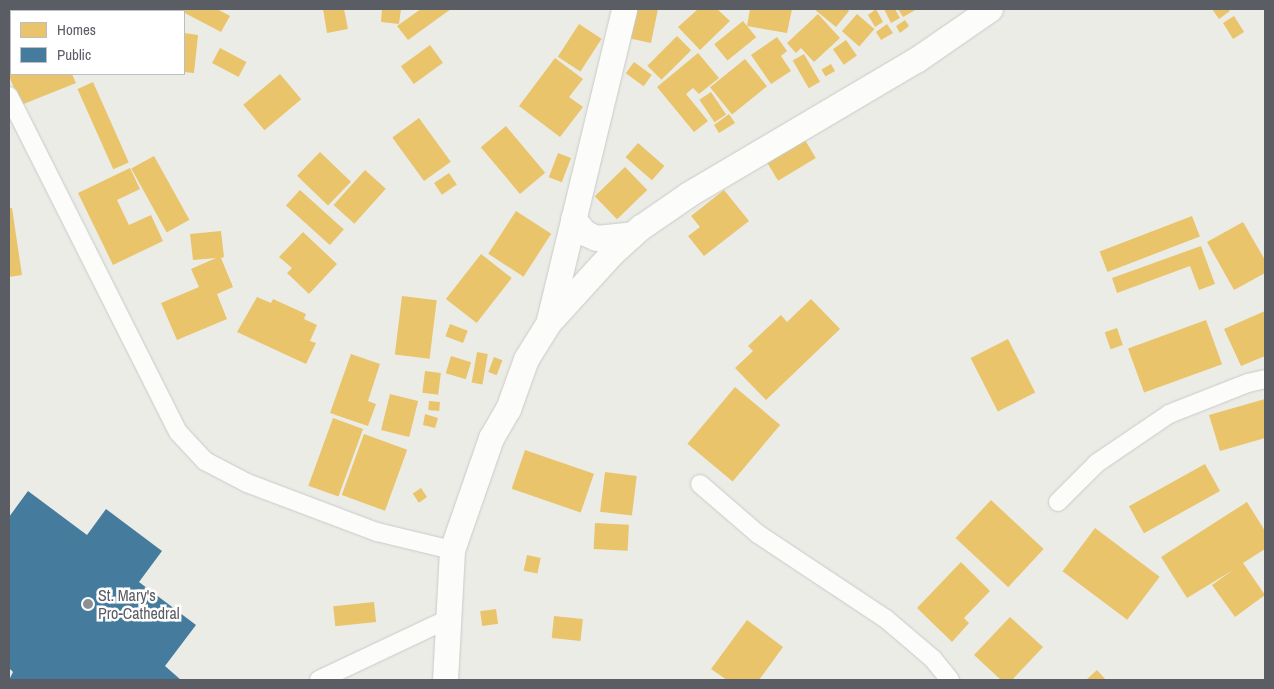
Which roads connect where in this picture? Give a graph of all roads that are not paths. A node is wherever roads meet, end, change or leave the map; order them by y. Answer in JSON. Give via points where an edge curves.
{"nodes":[{"id":1,"x":624,"y":9,"type":"edge"},
{"id":2,"x":990,"y":9,"type":"edge"},
{"id":3,"x":9,"y":96,"type":"edge"},
{"id":4,"x":573,"y":219,"type":"junction"},
{"id":5,"x":633,"y":234,"type":"junction"},
{"id":6,"x":549,"y":322,"type":"junction"},
{"id":7,"x":1265,"y":379,"type":"edge"},
{"id":8,"x":700,"y":484,"type":"dead end"},
{"id":9,"x":1058,"y":502,"type":"dead end"},
{"id":10,"x":452,"y":550,"type":"junction"},
{"id":11,"x":448,"y":619,"type":"junction"},
{"id":12,"x":319,"y":680,"type":"edge"},
{"id":13,"x":445,"y":680,"type":"edge"},
{"id":14,"x":950,"y":680,"type":"edge"}],
"edges":[{"from":1,"to":4,"type":"street"},
{"from":2,"to":5,"type":"street","via":[[916,60],[689,194]]},
{"from":3,"to":10,"type":"street","via":[[178,432],[205,461],[246,483],[377,532]]},
{"from":4,"to":5,"type":"street","via":[[585,233],[596,238]]},
{"from":4,"to":6,"type":"street"},
{"from":5,"to":6,"type":"street"},
{"from":6,"to":10,"type":"street","via":[[526,359],[508,409],[491,438]]},
{"from":7,"to":9,"type":"street","via":[[1169,414],[1097,463]]},
{"from":8,"to":14,"type":"street","via":[[758,534],[886,619],[933,660]]},
{"from":10,"to":11,"type":"street"},
{"from":11,"to":12,"type":"street"},
{"from":11,"to":13,"type":"street"}]}
